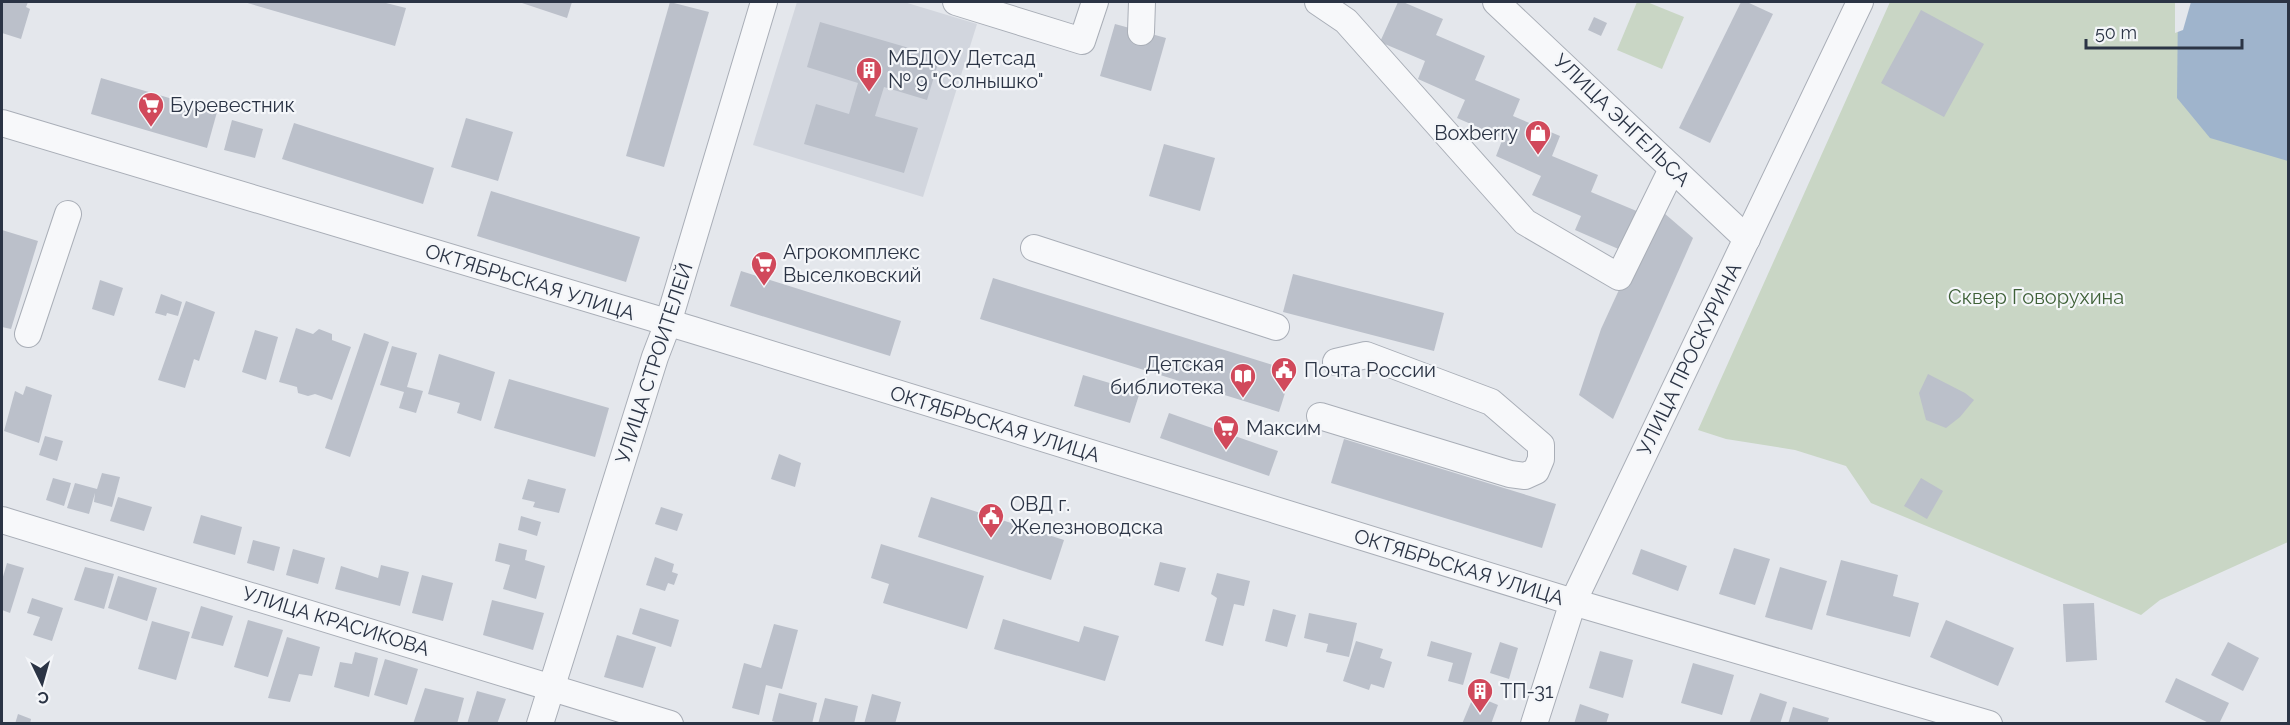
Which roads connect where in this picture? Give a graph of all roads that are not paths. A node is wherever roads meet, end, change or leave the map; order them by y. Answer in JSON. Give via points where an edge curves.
{"nodes":[{"id":1,"x":764,"y":2,"type":"edge"},
{"id":2,"x":956,"y":2,"type":"edge"},
{"id":3,"x":1095,"y":2,"type":"edge"},
{"id":4,"x":1142,"y":2,"type":"edge"},
{"id":5,"x":1318,"y":2,"type":"edge"},
{"id":6,"x":1496,"y":2,"type":"edge"},
{"id":7,"x":1860,"y":2,"type":"edge"},
{"id":8,"x":1142,"y":32,"type":"dead end"},
{"id":9,"x":2,"y":123,"type":"edge"},
{"id":10,"x":1672,"y":169,"type":"junction"},
{"id":11,"x":68,"y":214,"type":"dead end"},
{"id":12,"x":1747,"y":239,"type":"junction"},
{"id":13,"x":1040,"y":255,"type":"dead end"},
{"id":14,"x":668,"y":323,"type":"junction"},
{"id":15,"x":1267,"y":328,"type":"dead end"},
{"id":16,"x":28,"y":334,"type":"dead end"},
{"id":17,"x":1336,"y":363,"type":"dead end"},
{"id":18,"x":1320,"y":416,"type":"dead end"},
{"id":19,"x":2,"y":520,"type":"edge"},
{"id":20,"x":1573,"y":602,"type":"junction"},
{"id":21,"x":553,"y":686,"type":"junction"},
{"id":22,"x":540,"y":723,"type":"edge"},
{"id":23,"x":670,"y":723,"type":"edge"},
{"id":24,"x":1534,"y":723,"type":"edge"},
{"id":25,"x":1989,"y":723,"type":"edge"}],
"edges":[{"from":1,"to":14,"type":"street","name":"УЛИЦА СТРОИТЕЛЕЙ"},
{"from":2,"to":3,"type":"street","via":[[1083,41]]},
{"from":4,"to":8,"type":"street"},
{"from":5,"to":10,"type":"street","via":[[1346,21],[1525,222],[1619,277]]},
{"from":6,"to":10,"type":"street","name":"УЛИЦА ЭНГЕЛЬСА"},
{"from":7,"to":12,"type":"street","name":"УЛИЦА ПРОСКУРИНА"},
{"from":9,"to":14,"type":"street","name":"ОКТЯБРЬСКАЯ УЛИЦА"},
{"from":10,"to":12,"type":"street","name":"УЛИЦА ЭНГЕЛЬСА"},
{"from":11,"to":16,"type":"street"},
{"from":12,"to":20,"type":"street","name":"УЛИЦА ПРОСКУРИНА"},
{"from":13,"to":15,"type":"street"},
{"from":14,"to":20,"type":"street","name":"ОКТЯБРЬСКАЯ УЛИЦА"},
{"from":14,"to":21,"type":"street","name":"УЛИЦА СТРОИТЕЛЕЙ"},
{"from":17,"to":18,"type":"street","via":[[1366,355],[1491,402],[1541,445],[1541,459],[1536,471],[1525,476],[1510,474]]},
{"from":19,"to":21,"type":"street","name":"УЛИЦА КРАСИКОВА"},
{"from":20,"to":24,"type":"street","name":"УЛИЦА ПРОСКУРИНА"},
{"from":20,"to":25,"type":"street","name":"ОКТЯБРЬСКАЯ УЛИЦА"},
{"from":21,"to":22,"type":"street","name":"УЛИЦА СТРОИТЕЛЕЙ"},
{"from":21,"to":23,"type":"street","name":"УЛИЦА КРАСИКОВА"}]}
